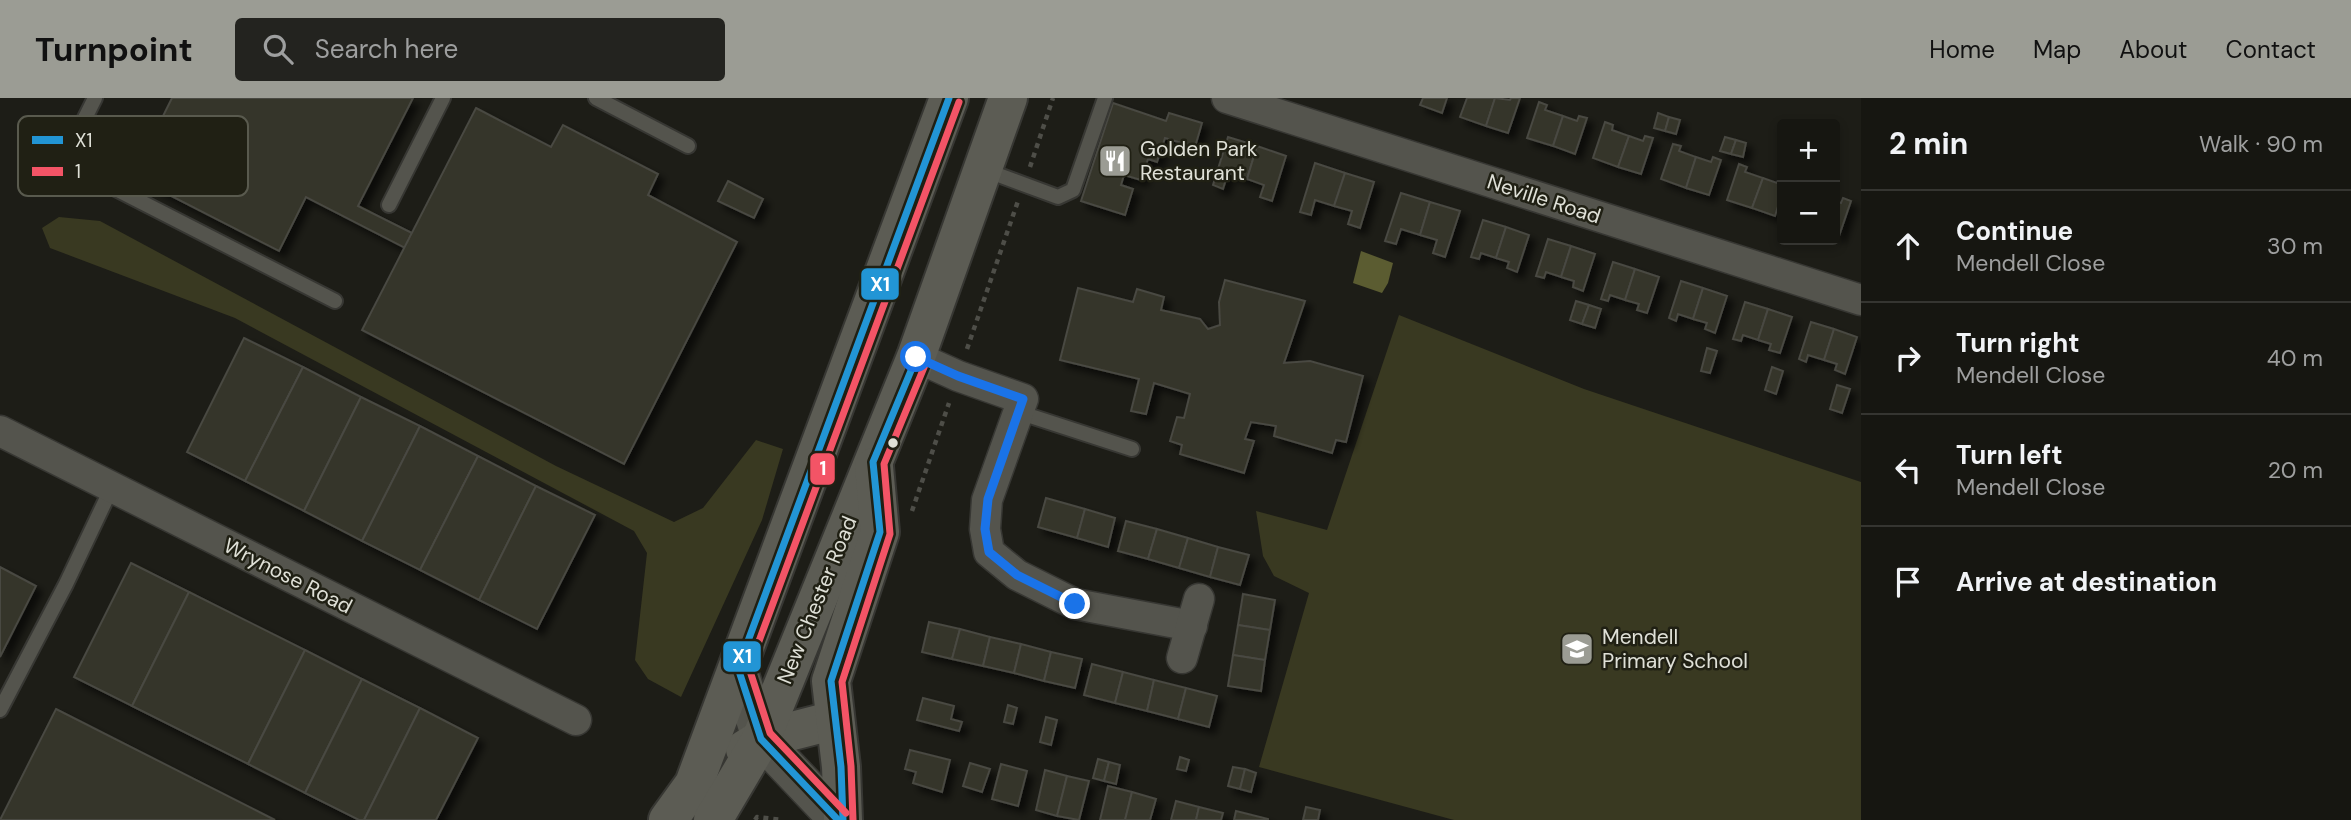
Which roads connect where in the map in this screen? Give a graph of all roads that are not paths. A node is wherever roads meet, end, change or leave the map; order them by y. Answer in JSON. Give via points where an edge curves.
{"nodes":[{"id":1,"x":95,"y":98,"type":"edge"},
{"id":2,"x":443,"y":98,"type":"edge"},
{"id":3,"x":596,"y":98,"type":"edge"},
{"id":4,"x":949,"y":98,"type":"edge"},
{"id":5,"x":1008,"y":98,"type":"edge"},
{"id":6,"x":1105,"y":98,"type":"edge"},
{"id":7,"x":1227,"y":98,"type":"edge"},
{"id":8,"x":86,"y":116,"type":"edge"},
{"id":9,"x":688,"y":146,"type":"dead end"},
{"id":10,"x":984,"y":169,"type":"junction"},
{"id":11,"x":130,"y":196,"type":"edge"},
{"id":12,"x":389,"y":205,"type":"dead end"},
{"id":13,"x":1861,"y":300,"type":"edge"},
{"id":14,"x":335,"y":301,"type":"dead end"},
{"id":15,"x":916,"y":357,"type":"junction"},
{"id":16,"x":1018,"y":412,"type":"junction"},
{"id":17,"x":0,"y":431,"type":"edge"},
{"id":18,"x":1132,"y":449,"type":"dead end"},
{"id":19,"x":873,"y":462,"type":"junction"},
{"id":20,"x":113,"y":487,"type":"junction"},
{"id":21,"x":1182,"y":658,"type":"dead end"},
{"id":22,"x":737,"y":668,"type":"junction"},
{"id":23,"x":0,"y":710,"type":"edge"},
{"id":24,"x":576,"y":720,"type":"dead end"},
{"id":25,"x":835,"y":720,"type":"junction"},
{"id":26,"x":761,"y":738,"type":"junction"},
{"id":27,"x":694,"y":784,"type":"junction"},
{"id":28,"x":668,"y":820,"type":"edge"},
{"id":29,"x":713,"y":820,"type":"edge"},
{"id":30,"x":841,"y":820,"type":"edge"}],
"edges":[{"from":1,"to":8,"type":"lane"},
{"from":2,"to":12,"type":"lane"},
{"from":3,"to":9,"type":"lane"},
{"from":4,"to":22,"type":"highway"},
{"from":5,"to":10,"type":"highway","name":"New Chester Road"},
{"from":6,"to":10,"type":"lane","via":[[1073,190],[1058,197]]},
{"from":7,"to":13,"type":"street","name":"Neville Road"},
{"from":10,"to":15,"type":"highway","name":"New Chester Road"},
{"from":11,"to":14,"type":"lane"},
{"from":15,"to":16,"type":"street","via":[[1023,399]]},
{"from":15,"to":19,"type":"highway","name":"New Chester Road"},
{"from":16,"to":18,"type":"lane"},
{"from":16,"to":21,"type":"street","via":[[988,499],[985,529],[989,552],[1017,575],[1075,604],[1195,613]]},
{"from":17,"to":20,"type":"street","name":"Wrynose Road"},
{"from":19,"to":25,"type":"highway","via":[[880,532],[831,681]]},
{"from":19,"to":26,"type":"highway","name":"New Chester Road"},
{"from":20,"to":23,"type":"lane"},
{"from":20,"to":24,"type":"street","name":"Wrynose Road"},
{"from":22,"to":26,"type":"street"},
{"from":22,"to":27,"type":"highway"},
{"from":25,"to":26,"type":"highway"},
{"from":25,"to":30,"type":"highway"},
{"from":26,"to":27,"type":"highway"},
{"from":26,"to":29,"type":"highway","name":"New Chester Road"},
{"from":26,"to":30,"type":"street"},
{"from":27,"to":28,"type":"highway"}]}
